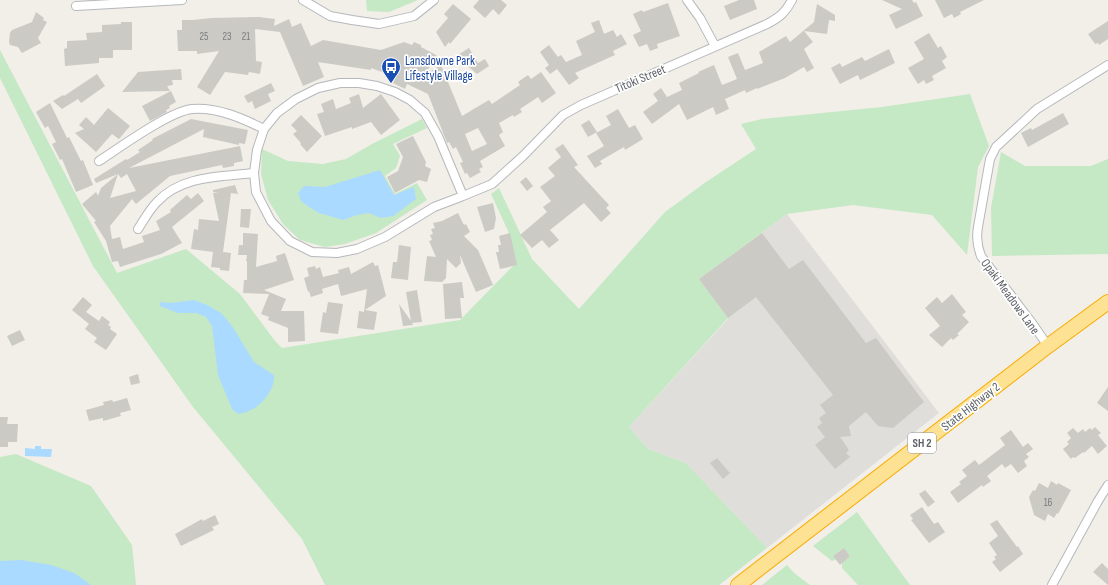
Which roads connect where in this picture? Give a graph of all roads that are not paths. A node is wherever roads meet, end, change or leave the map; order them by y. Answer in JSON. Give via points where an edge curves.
{"nodes":[{"id":1,"x":182,"y":0,"type":"edge"},
{"id":2,"x":303,"y":0,"type":"edge"},
{"id":3,"x":434,"y":0,"type":"edge"},
{"id":4,"x":687,"y":0,"type":"edge"},
{"id":5,"x":792,"y":0,"type":"edge"},
{"id":6,"x":76,"y":6,"type":"dead end"},
{"id":7,"x":715,"y":46,"type":"junction"},
{"id":8,"x":1108,"y":64,"type":"edge"},
{"id":9,"x":264,"y":129,"type":"junction"},
{"id":10,"x":99,"y":161,"type":"dead end"},
{"id":11,"x":254,"y":173,"type":"junction"},
{"id":12,"x":463,"y":196,"type":"junction"},
{"id":13,"x":138,"y":230,"type":"dead end"},
{"id":14,"x":1108,"y":302,"type":"edge"},
{"id":15,"x":1048,"y":346,"type":"junction"},
{"id":16,"x":1108,"y":485,"type":"edge"},
{"id":17,"x":738,"y":585,"type":"edge"},
{"id":18,"x":1052,"y":585,"type":"edge"}],
"edges":[{"from":1,"to":6,"type":"street"},
{"from":2,"to":3,"type":"street","via":[[330,16],[379,24],[414,16]]},
{"from":4,"to":7,"type":"street"},
{"from":5,"to":7,"type":"street","name":"Titoki Street","via":[[779,17]]},
{"from":7,"to":12,"type":"street","name":"Titoki Street","via":[[563,115],[501,177],[492,184]]},
{"from":8,"to":15,"type":"street","name":"Opaki Meadows Lane","via":[[1038,109],[996,147],[990,160],[977,232],[978,247],[981,256]]},
{"from":9,"to":10,"type":"street","via":[[222,112],[190,109],[164,120]]},
{"from":9,"to":11,"type":"street","name":"Titoki Street","via":[[257,150]]},
{"from":9,"to":12,"type":"street","via":[[277,113],[296,98],[318,88],[340,83],[359,83],[395,92],[410,100],[425,113],[438,136]]},
{"from":11,"to":12,"type":"street","name":"Titoki Street","via":[[256,192],[271,221],[290,240],[312,252],[338,253],[357,249],[386,237],[434,207]]},
{"from":11,"to":13,"type":"street","via":[[198,179],[180,184],[158,201]]},
{"from":14,"to":15,"type":"highway","name":"State Highway 2","number":"SH 2"},
{"from":15,"to":17,"type":"highway","name":"State Highway 2","number":"SH 2"},
{"from":16,"to":18,"type":"street"}]}
